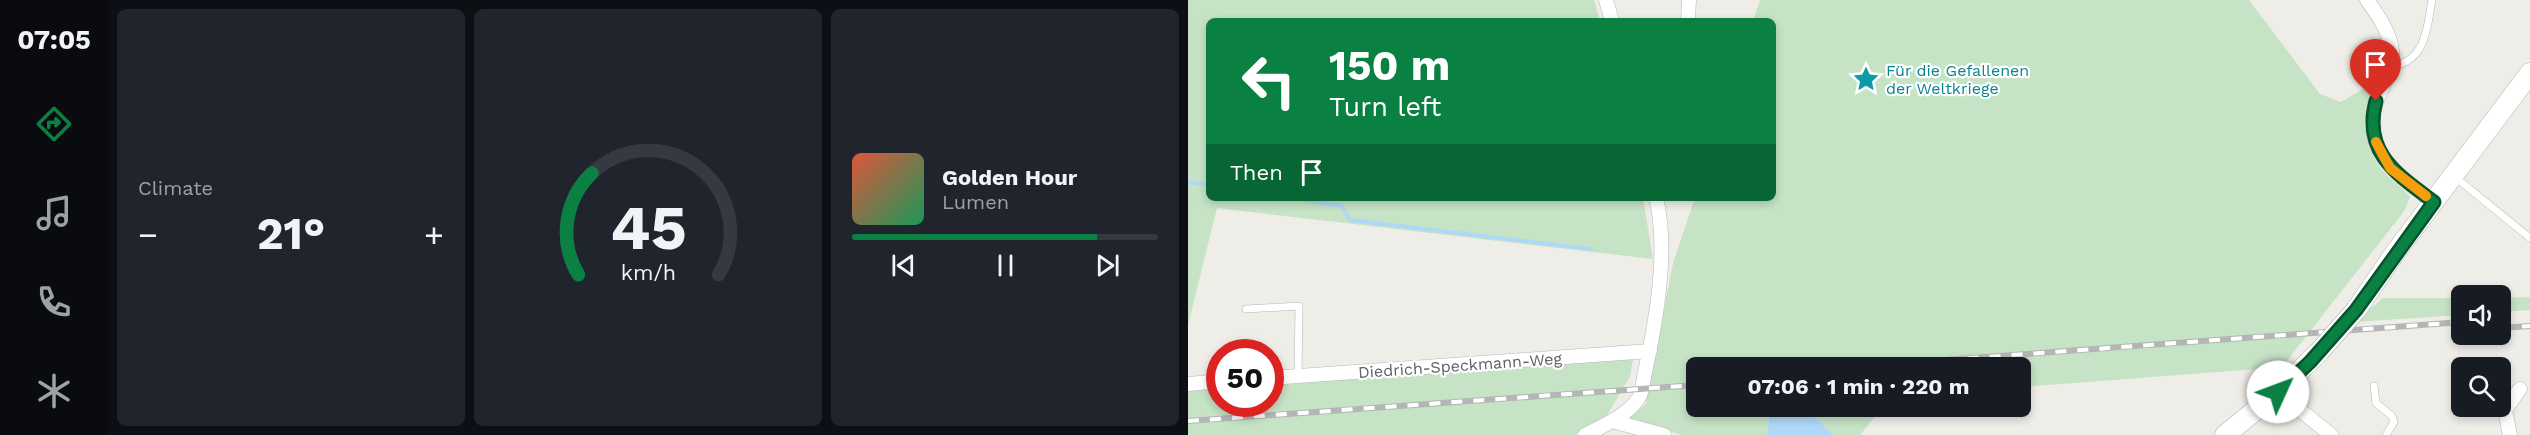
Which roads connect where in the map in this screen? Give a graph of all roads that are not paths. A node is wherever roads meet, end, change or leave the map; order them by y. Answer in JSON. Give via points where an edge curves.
{"nodes":[{"id":1,"x":1606,"y":0,"type":"edge"},
{"id":2,"x":1689,"y":0,"type":"edge"},
{"id":3,"x":2367,"y":0,"type":"edge"},
{"id":4,"x":2432,"y":0,"type":"edge"},
{"id":5,"x":1611,"y":18,"type":"edge"},
{"id":6,"x":1688,"y":18,"type":"edge"},
{"id":7,"x":2391,"y":66,"type":"junction"},
{"id":8,"x":2530,"y":73,"type":"edge"},
{"id":9,"x":2453,"y":175,"type":"junction"},
{"id":10,"x":1657,"y":201,"type":"edge"},
{"id":11,"x":2434,"y":202,"type":"junction"},
{"id":12,"x":2530,"y":238,"type":"edge"},
{"id":13,"x":1246,"y":309,"type":"dead end"},
{"id":14,"x":1650,"y":351,"type":"junction"},
{"id":15,"x":1298,"y":376,"type":"junction"},
{"id":16,"x":1284,"y":377,"type":"edge"},
{"id":17,"x":1206,"y":382,"type":"edge"},
{"id":18,"x":1188,"y":384,"type":"edge"},
{"id":19,"x":2374,"y":386,"type":"dead end"},
{"id":20,"x":2520,"y":389,"type":"dead end"},
{"id":21,"x":2278,"y":392,"type":"junction"},
{"id":22,"x":1612,"y":421,"type":"junction"},
{"id":23,"x":1585,"y":435,"type":"edge"},
{"id":24,"x":1664,"y":435,"type":"edge"},
{"id":25,"x":2225,"y":435,"type":"edge"},
{"id":26,"x":2331,"y":435,"type":"edge"},
{"id":27,"x":2386,"y":435,"type":"edge"},
{"id":28,"x":2510,"y":435,"type":"edge"}],
"edges":[{"from":1,"to":5,"type":"street"},
{"from":2,"to":6,"type":"street"},
{"from":3,"to":7,"type":"street","via":[[2390,40]]},
{"from":4,"to":7,"type":"lane","via":[[2425,41],[2409,60]]},
{"from":7,"to":11,"type":"street","via":[[2373,111],[2377,146],[2397,174]]},
{"from":8,"to":9,"type":"main road"},
{"from":9,"to":11,"type":"main road"},
{"from":9,"to":12,"type":"lane"},
{"from":10,"to":14,"type":"street","via":[[1661,278]]},
{"from":11,"to":21,"type":"main road","bridge":true,"via":[[2356,310]]},
{"from":13,"to":15,"type":"lane","via":[[1299,306]]},
{"from":14,"to":15,"type":"street","name":"Diedrich-Speckmann-Weg"},
{"from":14,"to":22,"type":"street","via":[[1639,398]]},
{"from":15,"to":16,"type":"street","name":"Diedrich-Speckmann-Weg"},
{"from":17,"to":18,"type":"street"},
{"from":19,"to":27,"type":"lane","via":[[2376,404],[2392,416],[2394,423]]},
{"from":20,"to":28,"type":"street","via":[[2505,410]]},
{"from":21,"to":25,"type":"main road"},
{"from":21,"to":26,"type":"street"},
{"from":22,"to":23,"type":"street"},
{"from":22,"to":24,"type":"street"}]}
